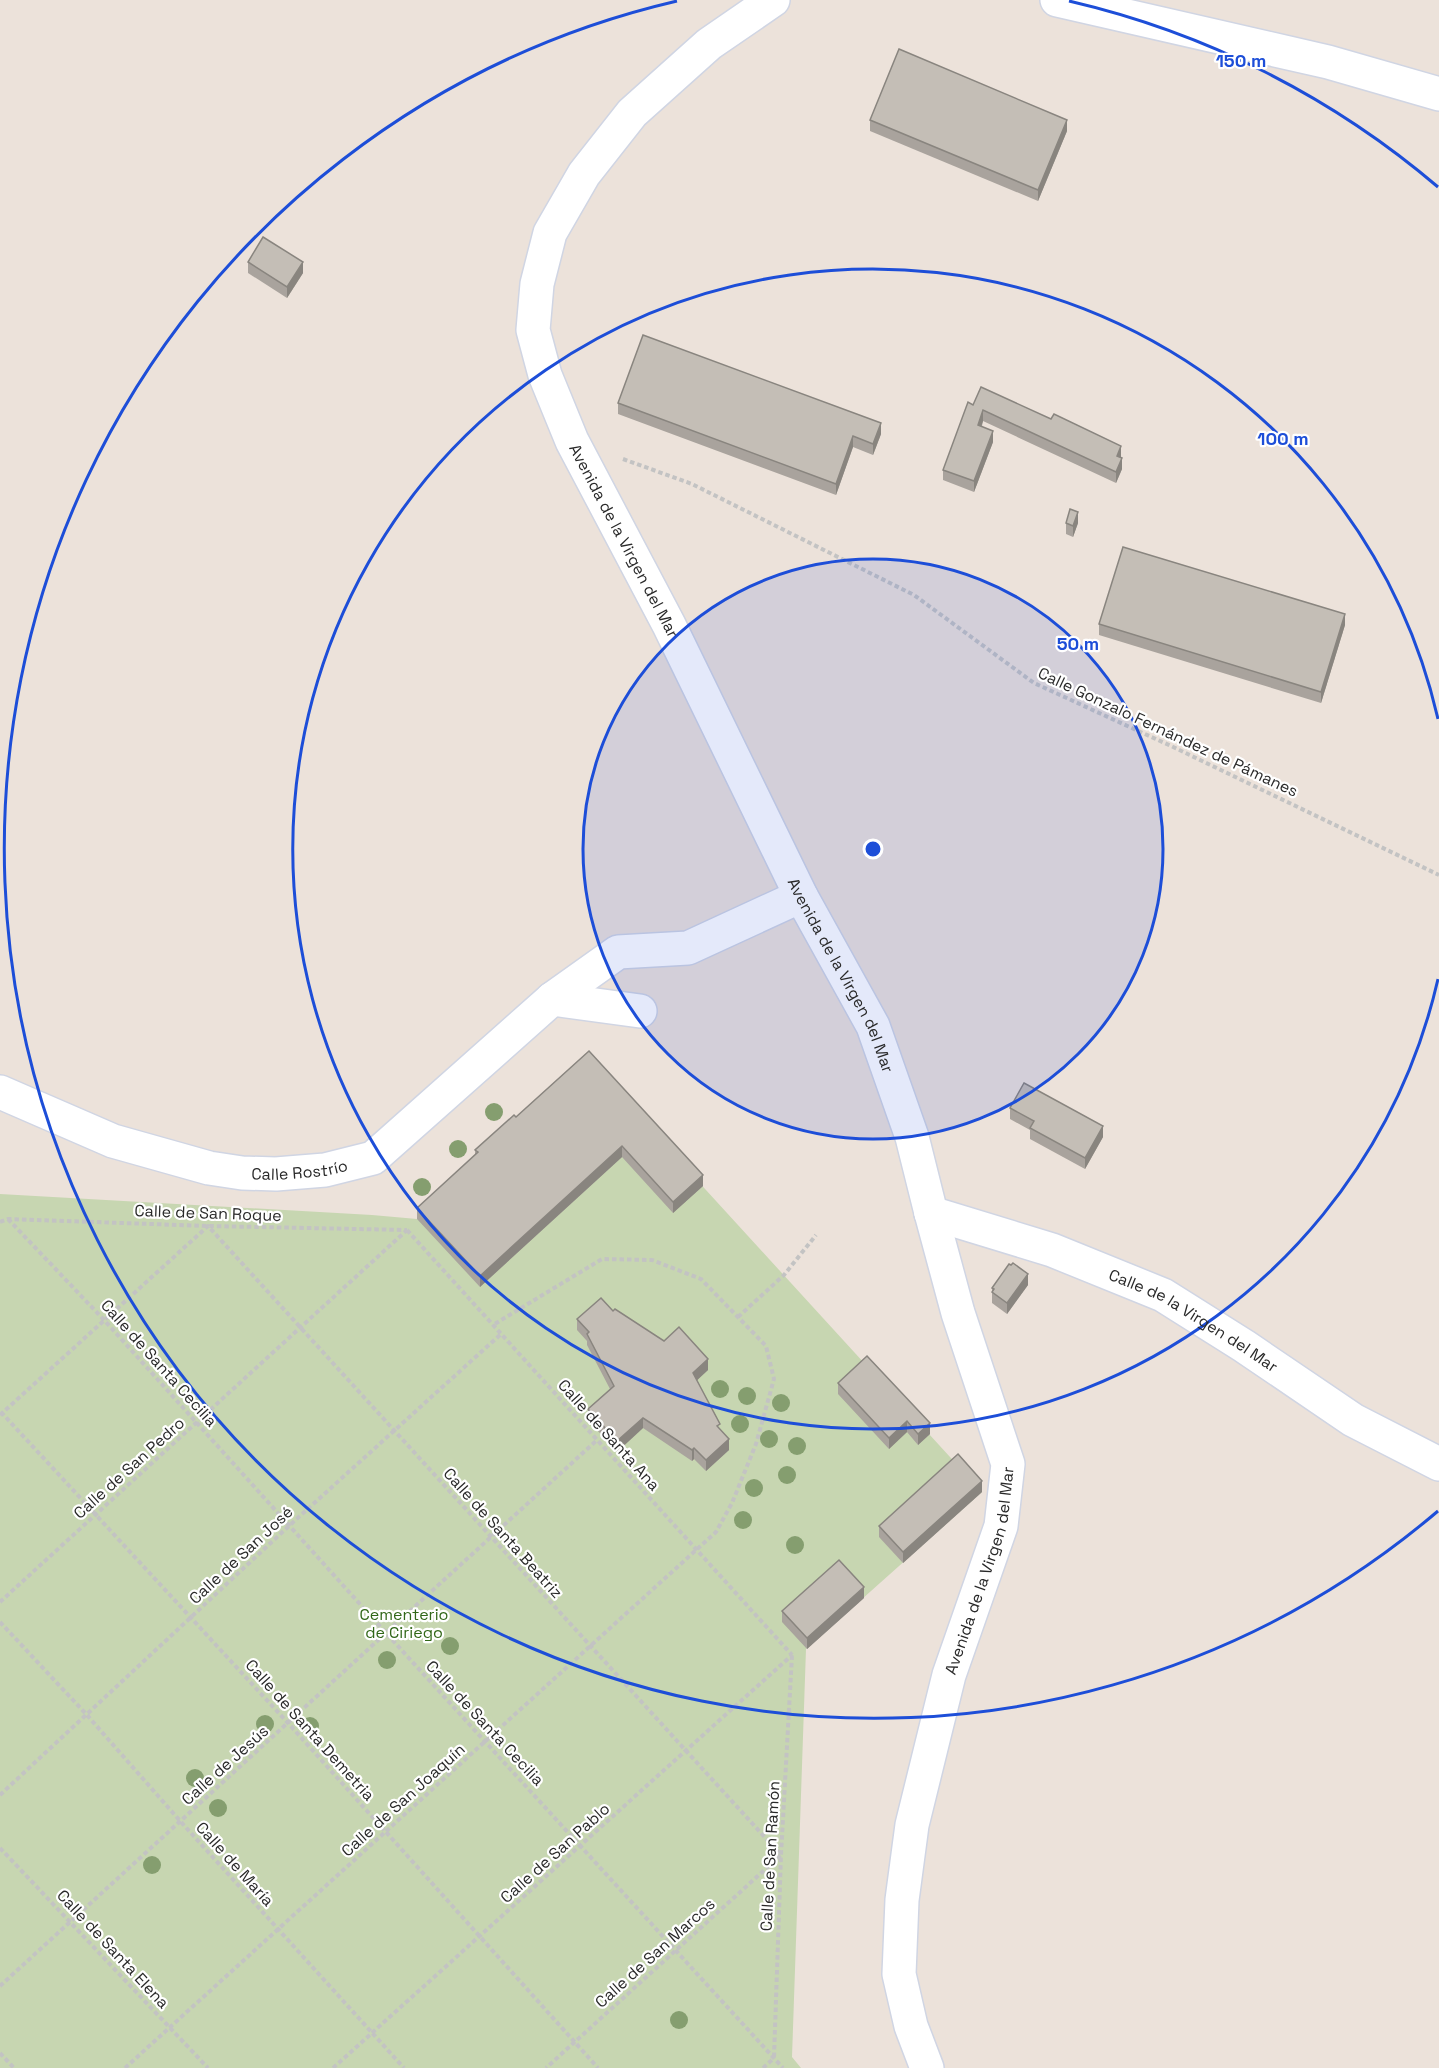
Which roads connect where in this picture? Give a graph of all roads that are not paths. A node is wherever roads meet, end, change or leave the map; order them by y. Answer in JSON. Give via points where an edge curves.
{"nodes":[{"id":1,"x":774,"y":0,"type":"edge"},
{"id":2,"x":1057,"y":0,"type":"edge"},
{"id":3,"x":1439,"y":94,"type":"edge"},
{"id":4,"x":801,"y":896,"type":"junction"},
{"id":5,"x":552,"y":999,"type":"junction"},
{"id":6,"x":640,"y":1011,"type":"dead end"},
{"id":7,"x":0,"y":1092,"type":"edge"},
{"id":8,"x":932,"y":1213,"type":"junction"},
{"id":9,"x":1439,"y":1464,"type":"edge"},
{"id":10,"x":927,"y":2068,"type":"edge"}],
"edges":[{"from":1,"to":4,"type":"street","name":"Avenida de la Virgen del Mar","via":[[709,44],[632,113],[584,174],[550,232],[537,284],[533,330],[545,375],[572,441],[669,625]]},
{"from":2,"to":3,"type":"street","via":[[1328,62]]},
{"from":4,"to":5,"type":"street","name":"Calle Rostrío","via":[[688,948],[618,951]]},
{"from":4,"to":8,"type":"street","name":"Avenida de la Virgen del Mar","via":[[873,1026],[912,1137]]},
{"from":5,"to":6,"type":"street"},
{"from":5,"to":7,"type":"street","name":"Calle Rostrío","via":[[373,1158],[325,1170],[276,1174],[209,1168],[113,1140]]},
{"from":8,"to":9,"type":"street","name":"Calle de la Virgen del Mar","via":[[1052,1250],[1163,1295],[1353,1420]]},
{"from":8,"to":10,"type":"street","name":"Avenida de la Virgen del Mar","via":[[958,1313],[1008,1464],[1001,1526],[950,1674],[912,1825],[899,1974],[911,2026]]}]}
